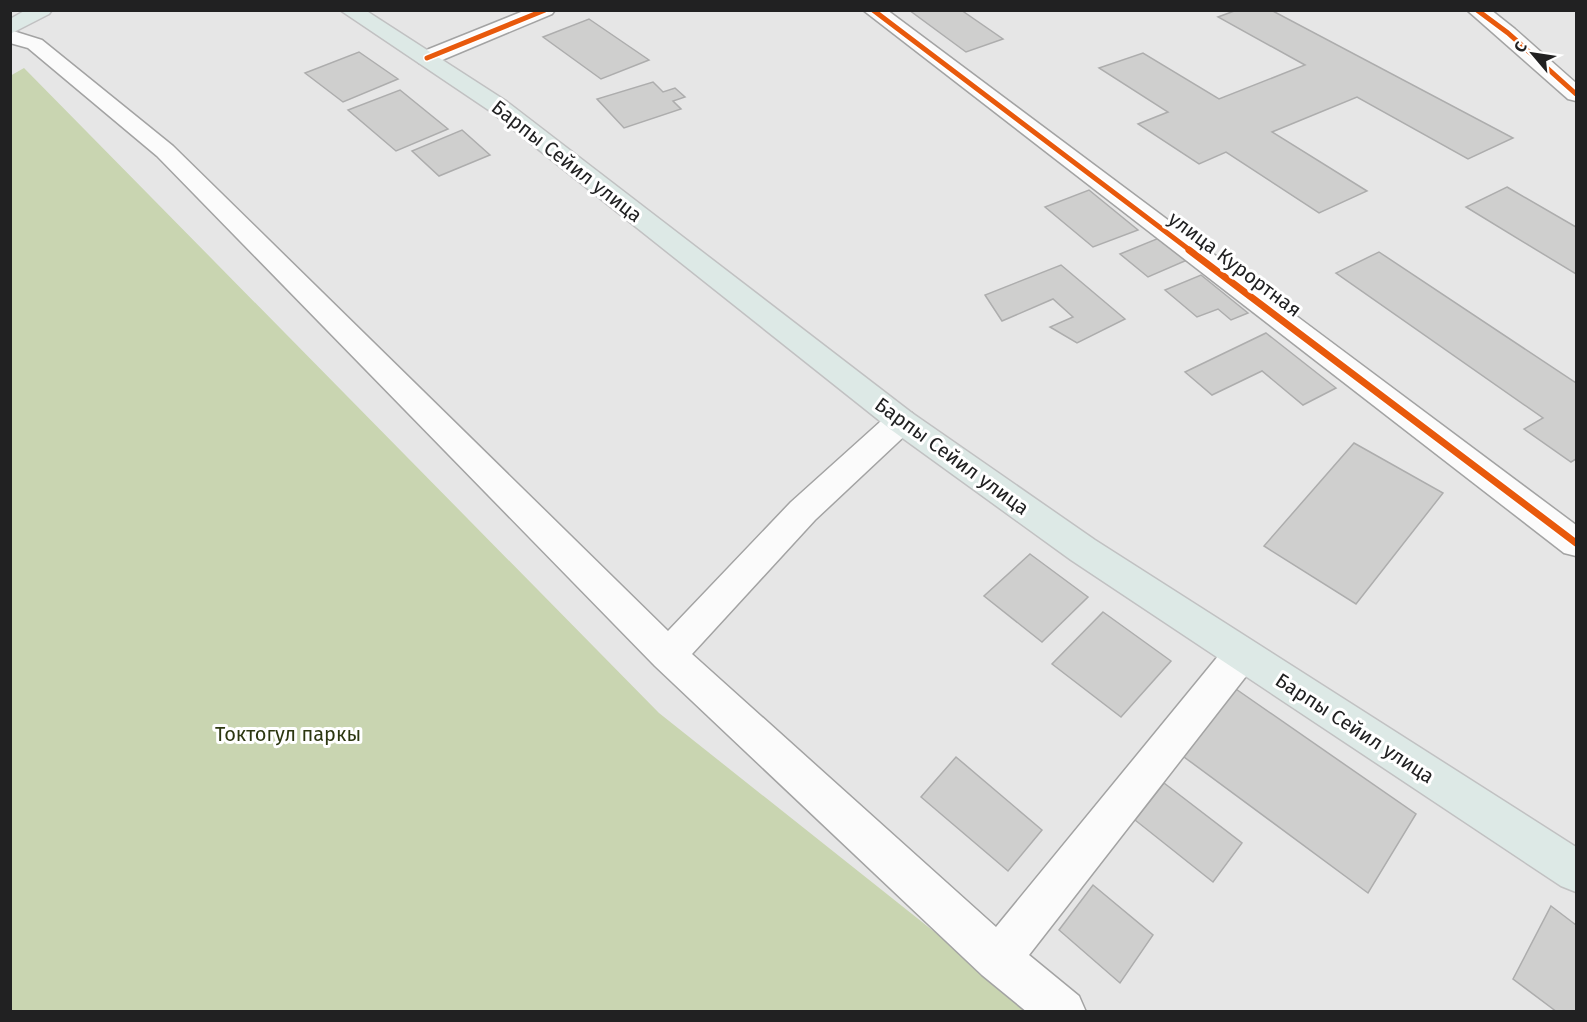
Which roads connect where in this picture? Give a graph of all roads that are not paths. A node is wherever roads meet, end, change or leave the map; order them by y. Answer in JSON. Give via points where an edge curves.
{"nodes":[{"id":1,"x":42,"y":10,"type":"edge"},
{"id":2,"x":350,"y":10,"type":"edge"},
{"id":3,"x":545,"y":10,"type":"edge"},
{"id":4,"x":873,"y":10,"type":"edge"},
{"id":5,"x":1477,"y":10,"type":"edge"},
{"id":6,"x":10,"y":28,"type":"edge"},
{"id":7,"x":10,"y":36,"type":"edge"},
{"id":8,"x":427,"y":58,"type":"junction"},
{"id":9,"x":1576,"y":94,"type":"edge"},
{"id":10,"x":901,"y":421,"type":"junction"},
{"id":11,"x":1576,"y":543,"type":"edge"},
{"id":12,"x":668,"y":655,"type":"junction"},
{"id":13,"x":1241,"y":655,"type":"junction"},
{"id":14,"x":1576,"y":870,"type":"edge"},
{"id":15,"x":998,"y":959,"type":"junction"},
{"id":16,"x":1063,"y":1011,"type":"edge"}],
"edges":[{"from":1,"to":6,"type":"main road"},
{"from":2,"to":8,"type":"main road","name":"Барпы Сейил улица"},
{"from":3,"to":8,"type":"street"},
{"from":4,"to":11,"type":"street","name":"улица Курортная"},
{"from":5,"to":9,"type":"street"},
{"from":7,"to":12,"type":"street","via":[[35,44],[165,151]]},
{"from":8,"to":10,"type":"main road","name":"Барпы Сейил улица","via":[[498,106]]},
{"from":10,"to":12,"type":"street","via":[[803,511]]},
{"from":10,"to":13,"type":"main road","name":"Барпы Сейил улица","via":[[1083,550]]},
{"from":12,"to":15,"type":"street"},
{"from":13,"to":14,"type":"main road","name":"Барпы Сейил улица"},
{"from":13,"to":15,"type":"street"},
{"from":15,"to":16,"type":"street"}]}
